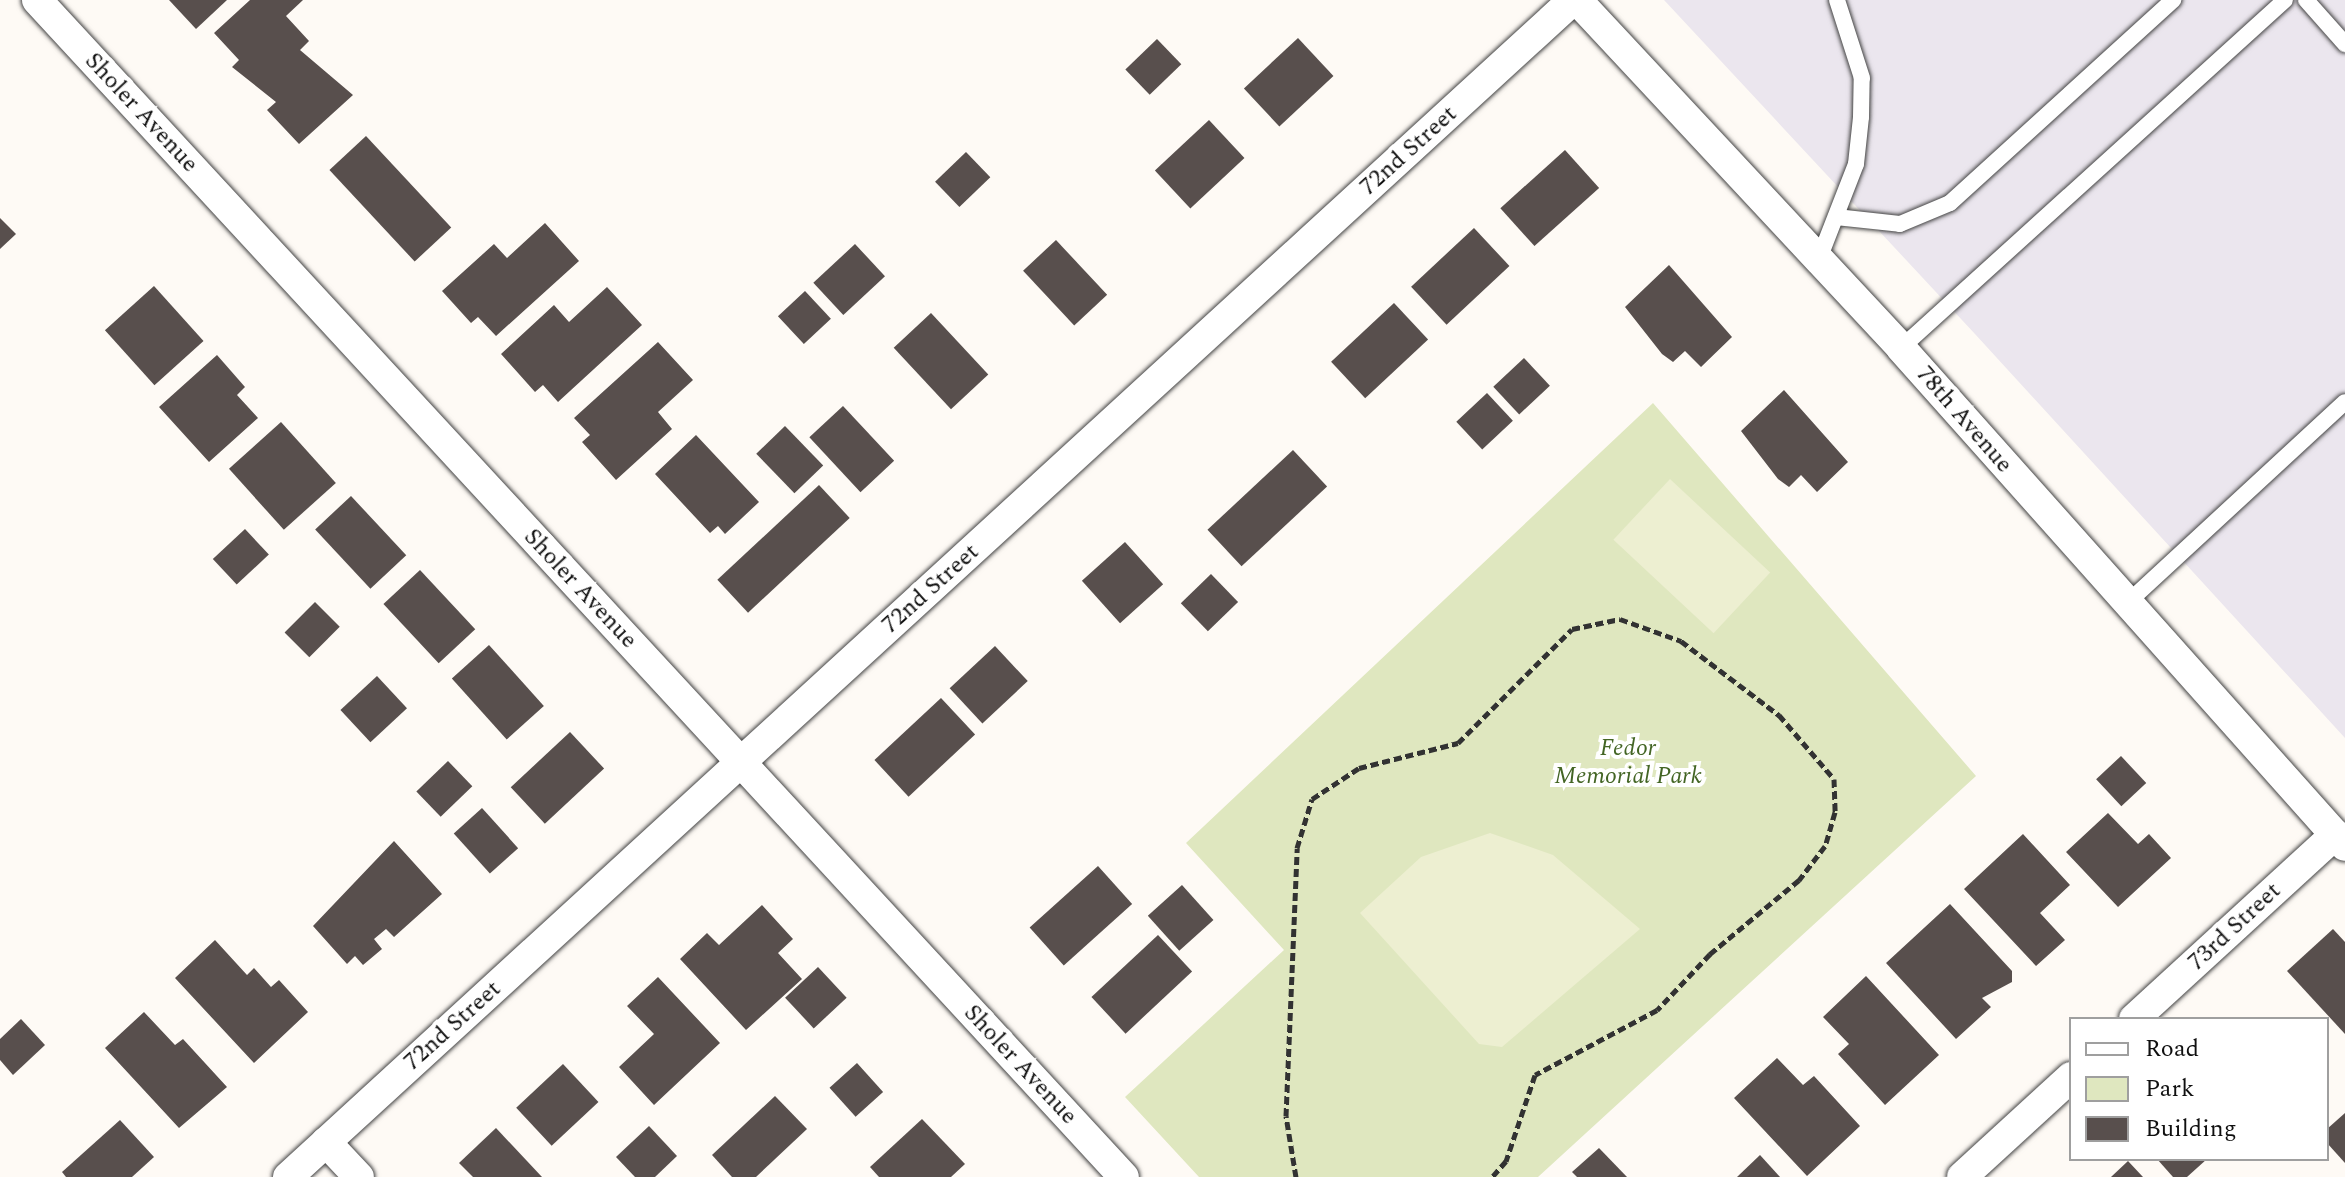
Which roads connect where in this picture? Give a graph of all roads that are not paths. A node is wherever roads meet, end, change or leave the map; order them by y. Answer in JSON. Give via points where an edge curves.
{"nodes":[{"id":1,"x":37,"y":0,"type":"edge"},
{"id":2,"x":1575,"y":0,"type":"edge"},
{"id":3,"x":1837,"y":0,"type":"edge"},
{"id":4,"x":2173,"y":0,"type":"edge"},
{"id":5,"x":2285,"y":0,"type":"edge"},
{"id":6,"x":2306,"y":0,"type":"edge"},
{"id":7,"x":2345,"y":44,"type":"edge"},
{"id":8,"x":1836,"y":217,"type":"junction"},
{"id":9,"x":1819,"y":259,"type":"junction"},
{"id":10,"x":1901,"y":348,"type":"junction"},
{"id":11,"x":2345,"y":402,"type":"edge"},
{"id":12,"x":2125,"y":605,"type":"junction"},
{"id":13,"x":740,"y":763,"type":"junction"},
{"id":14,"x":2340,"y":841,"type":"edge"},
{"id":15,"x":2136,"y":1017,"type":"edge"},
{"id":16,"x":2069,"y":1079,"type":"edge"},
{"id":17,"x":326,"y":1142,"type":"junction"},
{"id":18,"x":288,"y":1177,"type":"edge"},
{"id":19,"x":359,"y":1177,"type":"edge"},
{"id":20,"x":1124,"y":1177,"type":"edge"},
{"id":21,"x":1962,"y":1177,"type":"edge"}],
"edges":[{"from":1,"to":13,"type":"street","name":"Sholer Avenue"},
{"from":2,"to":9,"type":"street","name":"78th Avenue"},
{"from":2,"to":13,"type":"street","name":"72nd Street"},
{"from":3,"to":8,"type":"lane","via":[[1862,78],[1856,164]]},
{"from":4,"to":8,"type":"lane","via":[[1950,203],[1900,224]]},
{"from":5,"to":10,"type":"lane"},
{"from":6,"to":7,"type":"lane"},
{"from":8,"to":9,"type":"lane"},
{"from":9,"to":10,"type":"street","name":"78th Avenue"},
{"from":10,"to":12,"type":"street","name":"78th Avenue"},
{"from":11,"to":12,"type":"lane"},
{"from":12,"to":14,"type":"street","name":"78th Avenue"},
{"from":13,"to":17,"type":"street","name":"72nd Street"},
{"from":13,"to":20,"type":"street","name":"Sholer Avenue"},
{"from":14,"to":15,"type":"street","name":"73rd Street"},
{"from":16,"to":21,"type":"street"},
{"from":17,"to":18,"type":"street","name":"72nd Street"},
{"from":17,"to":19,"type":"street"}]}
